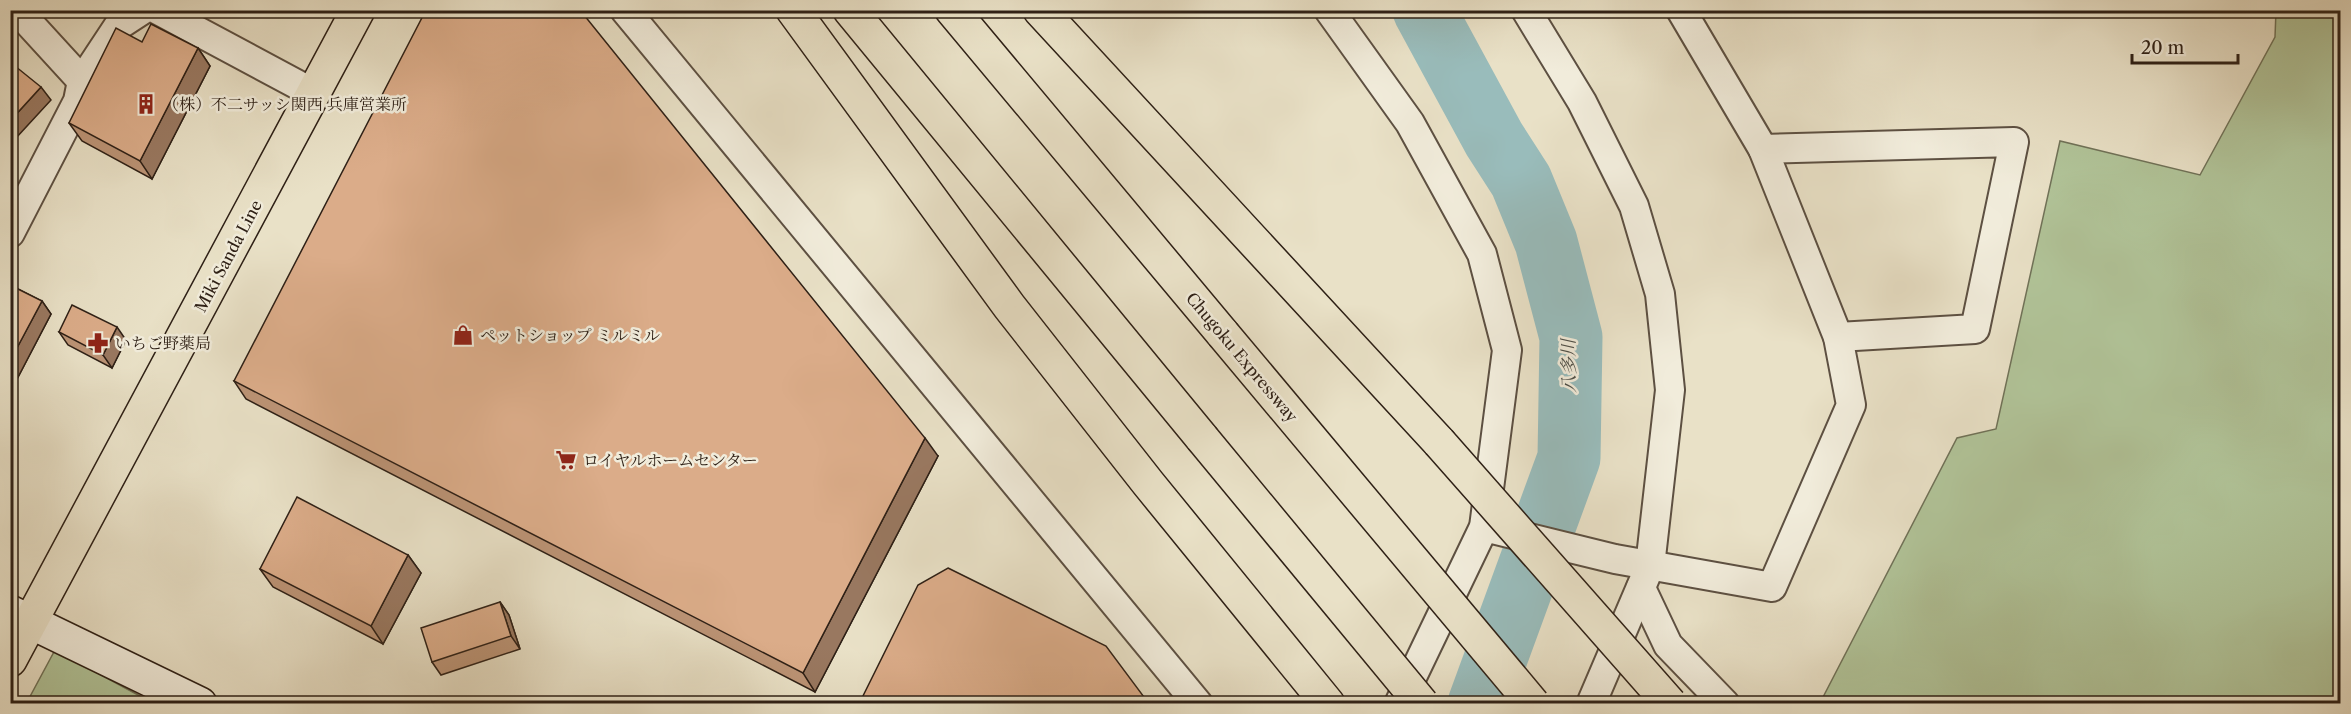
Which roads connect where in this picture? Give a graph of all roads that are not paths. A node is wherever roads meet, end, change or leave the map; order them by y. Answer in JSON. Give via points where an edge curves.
{"nodes":[{"id":1,"x":17,"y":10,"type":"edge"},
{"id":2,"x":142,"y":10,"type":"edge"},
{"id":3,"x":158,"y":10,"type":"edge"},
{"id":4,"x":358,"y":10,"type":"edge"},
{"id":5,"x":626,"y":10,"type":"edge"},
{"id":6,"x":793,"y":10,"type":"edge"},
{"id":7,"x":850,"y":10,"type":"edge"},
{"id":8,"x":952,"y":10,"type":"edge"},
{"id":9,"x":1040,"y":10,"type":"edge"},
{"id":10,"x":1329,"y":10,"type":"edge"},
{"id":11,"x":1526,"y":10,"type":"edge"},
{"id":12,"x":1681,"y":10,"type":"edge"},
{"id":13,"x":82,"y":81,"type":"junction"},
{"id":14,"x":315,"y":94,"type":"junction"},
{"id":15,"x":1763,"y":149,"type":"junction"},
{"id":16,"x":10,"y":233,"type":"edge"},
{"id":17,"x":1838,"y":337,"type":"junction"},
{"id":18,"x":1484,"y":527,"type":"junction"},
{"id":19,"x":1645,"y":577,"type":"junction"},
{"id":20,"x":21,"y":617,"type":"edge"},
{"id":21,"x":10,"y":660,"type":"edge"},
{"id":22,"x":200,"y":704,"type":"edge"},
{"id":23,"x":1198,"y":704,"type":"edge"},
{"id":24,"x":1328,"y":704,"type":"edge"},
{"id":25,"x":1399,"y":704,"type":"edge"},
{"id":26,"x":1422,"y":704,"type":"edge"},
{"id":27,"x":1533,"y":704,"type":"edge"},
{"id":28,"x":1591,"y":704,"type":"edge"},
{"id":29,"x":1670,"y":704,"type":"edge"},
{"id":30,"x":1725,"y":704,"type":"edge"}],
"edges":[{"from":1,"to":13,"type":"street"},
{"from":2,"to":13,"type":"street","via":[[119,25]]},
{"from":3,"to":14,"type":"street"},
{"from":4,"to":14,"type":"main road","name":"Miki Sanda Line"},
{"from":5,"to":23,"type":"street"},
{"from":6,"to":24,"type":"main road","via":[[1009,306]]},
{"from":7,"to":26,"type":"main road","bridge":true},
{"from":8,"to":27,"type":"main road","name":"Chugoku Expressway","bridge":true},
{"from":9,"to":29,"type":"main road","bridge":true,"via":[[1439,442]]},
{"from":10,"to":18,"type":"street","via":[[1410,123],[1482,255],[1507,350]]},
{"from":11,"to":19,"type":"street","via":[[1582,102],[1634,206],[1660,294],[1670,390]]},
{"from":12,"to":15,"type":"street"},
{"from":13,"to":16,"type":"street","via":[[78,100]]},
{"from":14,"to":20,"type":"main road","name":"Miki Sanda Line"},
{"from":15,"to":17,"type":"street"},
{"from":15,"to":17,"type":"street","via":[[2014,142],[1975,328]]},
{"from":17,"to":19,"type":"street","via":[[1851,405],[1772,587]]},
{"from":18,"to":19,"type":"street","bridge":true,"via":[[1615,559]]},
{"from":18,"to":25,"type":"street"},
{"from":19,"to":28,"type":"street"},
{"from":19,"to":30,"type":"street","via":[[1668,645]]},
{"from":20,"to":21,"type":"main road","name":"Miki Sanda Line"},
{"from":20,"to":22,"type":"street"}]}
